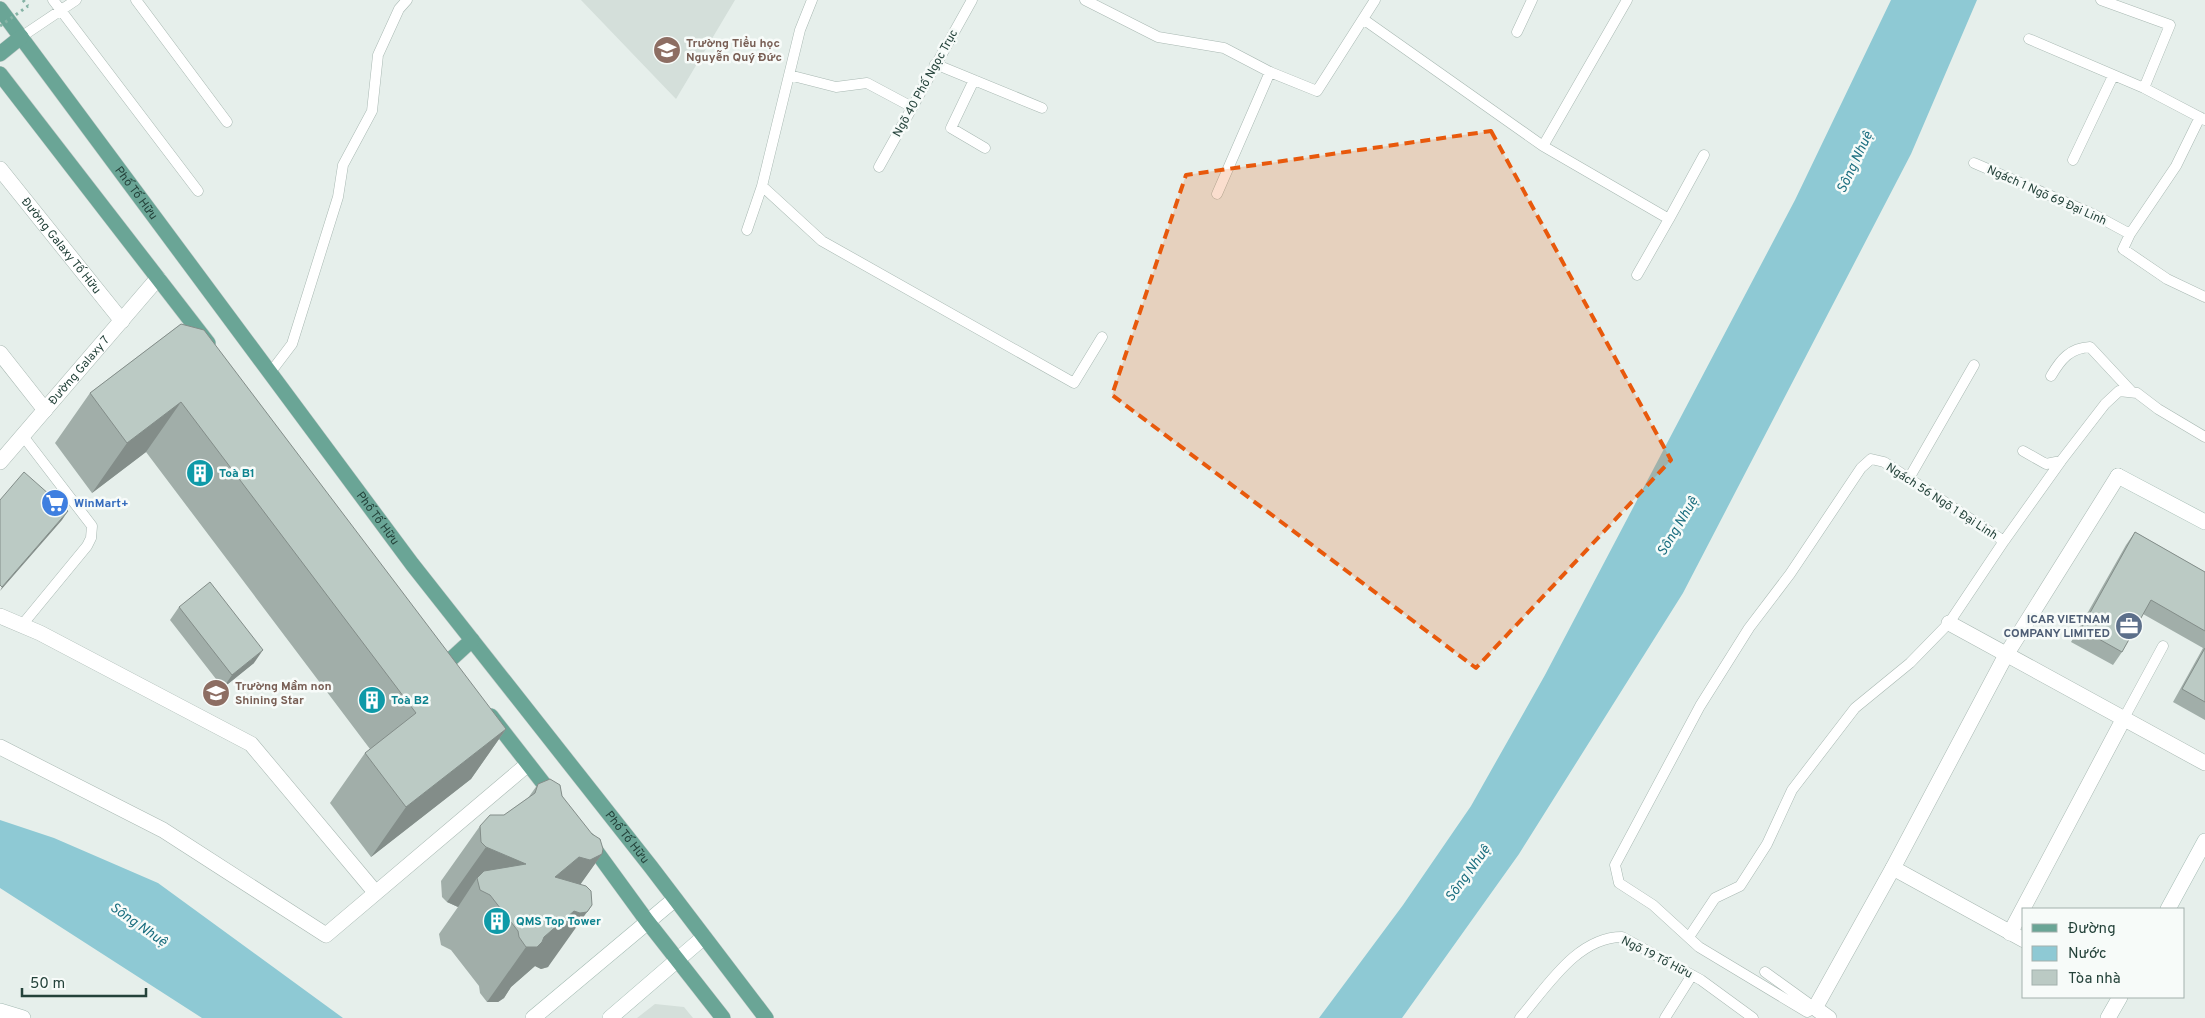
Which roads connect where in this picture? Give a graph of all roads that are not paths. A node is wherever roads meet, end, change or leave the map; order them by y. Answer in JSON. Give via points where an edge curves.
{"nodes":[{"id":1,"x":53,"y":0,"type":"edge"},
{"id":2,"x":76,"y":0,"type":"edge"},
{"id":3,"x":136,"y":0,"type":"edge"},
{"id":4,"x":407,"y":0,"type":"edge"},
{"id":5,"x":812,"y":0,"type":"edge"},
{"id":6,"x":972,"y":0,"type":"edge"},
{"id":7,"x":1085,"y":0,"type":"edge"},
{"id":8,"x":1375,"y":0,"type":"edge"},
{"id":9,"x":1532,"y":0,"type":"edge"},
{"id":10,"x":1627,"y":0,"type":"edge"},
{"id":11,"x":2101,"y":0,"type":"edge"},
{"id":12,"x":0,"y":9,"type":"edge"},
{"id":13,"x":61,"y":11,"type":"junction"},
{"id":14,"x":1363,"y":19,"type":"junction"},
{"id":15,"x":1517,"y":32,"type":"dead end"},
{"id":16,"x":21,"y":37,"type":"junction"},
{"id":17,"x":2029,"y":39,"type":"dead end"},
{"id":18,"x":0,"y":54,"type":"edge"},
{"id":19,"x":935,"y":64,"type":"junction"},
{"id":20,"x":1270,"y":72,"type":"junction"},
{"id":21,"x":0,"y":74,"type":"edge"},
{"id":22,"x":789,"y":75,"type":"junction"},
{"id":23,"x":2113,"y":76,"type":"junction"},
{"id":24,"x":974,"y":80,"type":"junction"},
{"id":25,"x":2144,"y":88,"type":"junction"},
{"id":26,"x":912,"y":107,"type":"junction"},
{"id":27,"x":1042,"y":108,"type":"dead end"},
{"id":28,"x":2203,"y":118,"type":"edge"},
{"id":29,"x":227,"y":122,"type":"dead end"},
{"id":30,"x":1543,"y":146,"type":"junction"},
{"id":31,"x":985,"y":148,"type":"dead end"},
{"id":32,"x":1704,"y":155,"type":"dead end"},
{"id":33,"x":2073,"y":160,"type":"dead end"},
{"id":34,"x":1974,"y":164,"type":"dead end"},
{"id":35,"x":879,"y":167,"type":"dead end"},
{"id":36,"x":0,"y":169,"type":"edge"},
{"id":37,"x":762,"y":186,"type":"junction"},
{"id":38,"x":198,"y":191,"type":"dead end"},
{"id":39,"x":1217,"y":194,"type":"dead end"},
{"id":40,"x":1670,"y":219,"type":"junction"},
{"id":41,"x":747,"y":230,"type":"dead end"},
{"id":42,"x":2130,"y":234,"type":"junction"},
{"id":43,"x":1638,"y":274,"type":"dead end"},
{"id":44,"x":158,"y":278,"type":"junction"},
{"id":45,"x":2205,"y":297,"type":"edge"},
{"id":46,"x":122,"y":321,"type":"junction"},
{"id":47,"x":1102,"y":337,"type":"dead end"},
{"id":48,"x":0,"y":353,"type":"edge"},
{"id":49,"x":217,"y":354,"type":"edge"},
{"id":50,"x":1974,"y":364,"type":"dead end"},
{"id":51,"x":270,"y":373,"type":"junction"},
{"id":52,"x":2051,"y":376,"type":"dead end"},
{"id":53,"x":2131,"y":391,"type":"junction"},
{"id":54,"x":45,"y":410,"type":"junction"},
{"id":55,"x":23,"y":436,"type":"junction"},
{"id":56,"x":2205,"y":437,"type":"edge"},
{"id":57,"x":2022,"y":451,"type":"dead end"},
{"id":58,"x":2061,"y":461,"type":"junction"},
{"id":59,"x":0,"y":462,"type":"edge"},
{"id":60,"x":1908,"y":480,"type":"junction"},
{"id":61,"x":2205,"y":522,"type":"edge"},
{"id":62,"x":2004,"y":541,"type":"junction"},
{"id":63,"x":0,"y":616,"type":"edge"},
{"id":64,"x":1949,"y":624,"type":"junction"},
{"id":65,"x":22,"y":625,"type":"junction"},
{"id":66,"x":472,"y":640,"type":"junction"},
{"id":67,"x":2164,"y":646,"type":"dead end"},
{"id":68,"x":2006,"y":655,"type":"junction"},
{"id":69,"x":460,"y":675,"type":"edge"},
{"id":70,"x":483,"y":705,"type":"edge"},
{"id":71,"x":2124,"y":718,"type":"junction"},
{"id":72,"x":0,"y":747,"type":"edge"},
{"id":73,"x":2205,"y":762,"type":"edge"},
{"id":74,"x":528,"y":764,"type":"junction"},
{"id":75,"x":563,"y":809,"type":"edge"},
{"id":76,"x":580,"y":831,"type":"edge"},
{"id":77,"x":2205,"y":841,"type":"edge"},
{"id":78,"x":1894,"y":868,"type":"junction"},
{"id":79,"x":376,"y":892,"type":"junction"},
{"id":80,"x":675,"y":898,"type":"junction"},
{"id":81,"x":2031,"y":908,"type":"edge"},
{"id":82,"x":2169,"y":908,"type":"edge"},
{"id":83,"x":647,"y":921,"type":"junction"},
{"id":84,"x":704,"y":937,"type":"junction"},
{"id":85,"x":2017,"y":937,"type":"edge"},
{"id":86,"x":1689,"y":938,"type":"junction"},
{"id":87,"x":677,"y":960,"type":"junction"},
{"id":88,"x":1765,"y":972,"type":"dead end"},
{"id":89,"x":1692,"y":975,"type":"junction"},
{"id":90,"x":2119,"y":998,"type":"edge"},
{"id":91,"x":1816,"y":1008,"type":"junction"},
{"id":92,"x":0,"y":1011,"type":"edge"},
{"id":93,"x":23,"y":1018,"type":"edge"},
{"id":94,"x":534,"y":1018,"type":"edge"},
{"id":95,"x":610,"y":1018,"type":"edge"},
{"id":96,"x":723,"y":1018,"type":"edge"},
{"id":97,"x":766,"y":1018,"type":"edge"},
{"id":98,"x":1520,"y":1018,"type":"edge"},
{"id":99,"x":1666,"y":1018,"type":"edge"},
{"id":100,"x":1753,"y":1018,"type":"edge"},
{"id":101,"x":1829,"y":1018,"type":"edge"},
{"id":102,"x":2108,"y":1018,"type":"edge"}],
"edges":[{"from":1,"to":13,"type":"lane"},
{"from":2,"to":13,"type":"lane"},
{"from":3,"to":29,"type":"lane"},
{"from":4,"to":51,"type":"lane","via":[[399,9],[378,55],[372,111],[343,165],[338,197],[292,344]]},
{"from":5,"to":22,"type":"lane","via":[[800,30]]},
{"from":6,"to":19,"type":"lane","name":"Ngõ 40 Phố Ngọc Trục"},
{"from":7,"to":20,"type":"lane","via":[[1158,36],[1224,48]]},
{"from":8,"to":14,"type":"lane"},
{"from":9,"to":15,"type":"lane"},
{"from":10,"to":30,"type":"lane"},
{"from":11,"to":25,"type":"lane","via":[[2170,25]]},
{"from":12,"to":16,"type":"main road","name":"Phố Tố Hữu"},
{"from":13,"to":16,"type":"lane"},
{"from":13,"to":38,"type":"lane"},
{"from":14,"to":20,"type":"lane","via":[[1317,91]]},
{"from":14,"to":30,"type":"lane"},
{"from":16,"to":18,"type":"main road"},
{"from":16,"to":51,"type":"main road","name":"Phố Tố Hữu"},
{"from":17,"to":23,"type":"lane"},
{"from":19,"to":24,"type":"lane"},
{"from":19,"to":26,"type":"lane","name":"Ngõ 40 Phố Ngọc Trục"},
{"from":20,"to":39,"type":"lane"},
{"from":21,"to":44,"type":"main road"},
{"from":22,"to":26,"type":"lane","via":[[836,88],[867,83]]},
{"from":22,"to":37,"type":"lane"},
{"from":23,"to":25,"type":"lane"},
{"from":23,"to":33,"type":"lane"},
{"from":24,"to":27,"type":"lane"},
{"from":24,"to":31,"type":"lane","via":[[950,128]]},
{"from":25,"to":28,"type":"lane"},
{"from":26,"to":35,"type":"lane","name":"Ngõ 40 Phố Ngọc Trục"},
{"from":28,"to":42,"type":"lane","via":[[2176,166]]},
{"from":30,"to":40,"type":"lane"},
{"from":32,"to":40,"type":"lane"},
{"from":34,"to":42,"type":"lane","name":"Ngách 1 Ngõ 69 Đại Linh","via":[[2092,214]]},
{"from":36,"to":46,"type":"street","name":"Đường Galaxy Tố Hữu"},
{"from":37,"to":41,"type":"lane"},
{"from":37,"to":47,"type":"lane","via":[[822,241],[1074,383]]},
{"from":40,"to":43,"type":"lane"},
{"from":42,"to":45,"type":"lane","via":[[2123,248],[2167,279]]},
{"from":44,"to":46,"type":"street","name":"Đường Galaxy 7"},
{"from":44,"to":49,"type":"main road"},
{"from":46,"to":54,"type":"street","name":"Đường Galaxy 7"},
{"from":48,"to":54,"type":"street"},
{"from":50,"to":60,"type":"lane"},
{"from":51,"to":66,"type":"main road","name":"Phố Tố Hữu"},
{"from":52,"to":53,"type":"lane","via":[[2060,362],[2077,348],[2090,347]]},
{"from":53,"to":56,"type":"lane"},
{"from":53,"to":58,"type":"lane","via":[[2119,391],[2105,404]]},
{"from":54,"to":55,"type":"street","name":"Đường Galaxy 7"},
{"from":55,"to":59,"type":"street","name":"Đường Galaxy 7"},
{"from":55,"to":65,"type":"lane","via":[[92,526],[93,532],[86,546]]},
{"from":57,"to":58,"type":"lane","via":[[2046,464]]},
{"from":58,"to":62,"type":"lane"},
{"from":60,"to":62,"type":"lane","name":"Ngách 56 Ngõ 1 Đại Linh"},
{"from":60,"to":86,"type":"lane","name":"Ngách 56 Ngõ 1 Đại Linh","via":[[1884,462],[1871,459],[1862,468],[1749,628],[1700,706],[1615,865],[1619,882],[1653,905]]},
{"from":61,"to":68,"type":"street","via":[[2118,476]]},
{"from":62,"to":64,"type":"lane"},
{"from":63,"to":65,"type":"street"},
{"from":64,"to":68,"type":"street"},
{"from":64,"to":86,"type":"lane","via":[[1855,708],[1792,790],[1767,844],[1740,886],[1715,898]]},
{"from":65,"to":79,"type":"street","via":[[251,744]]},
{"from":66,"to":69,"type":"main road","via":[[446,657]]},
{"from":66,"to":80,"type":"main road","name":"Phố Tố Hữu"},
{"from":67,"to":71,"type":"lane"},
{"from":68,"to":71,"type":"street"},
{"from":68,"to":78,"type":"street"},
{"from":70,"to":74,"type":"main road"},
{"from":71,"to":73,"type":"street"},
{"from":71,"to":81,"type":"street"},
{"from":72,"to":79,"type":"street","via":[[163,830],[326,935]]},
{"from":74,"to":75,"type":"main road"},
{"from":74,"to":79,"type":"street"},
{"from":76,"to":83,"type":"main road"},
{"from":77,"to":82,"type":"street"},
{"from":78,"to":85,"type":"street"},
{"from":78,"to":91,"type":"street"},
{"from":80,"to":83,"type":"street"},
{"from":80,"to":84,"type":"main road","name":"Phố Tố Hữu"},
{"from":83,"to":87,"type":"main road"},
{"from":83,"to":94,"type":"street"},
{"from":84,"to":87,"type":"street"},
{"from":84,"to":97,"type":"main road","name":"Phố Tố Hữu"},
{"from":86,"to":91,"type":"lane","via":[[1806,1012]]},
{"from":87,"to":95,"type":"street"},
{"from":87,"to":96,"type":"main road"},
{"from":88,"to":91,"type":"lane"},
{"from":89,"to":98,"type":"lane","name":"Ngõ 19 Tố Hữu","via":[[1622,937],[1612,937],[1595,942],[1563,967]]},
{"from":89,"to":99,"type":"lane"},
{"from":89,"to":100,"type":"lane","name":"Ngõ 19 Tố Hữu"},
{"from":90,"to":102,"type":"street"},
{"from":91,"to":101,"type":"street"},
{"from":92,"to":93,"type":"street"}]}
